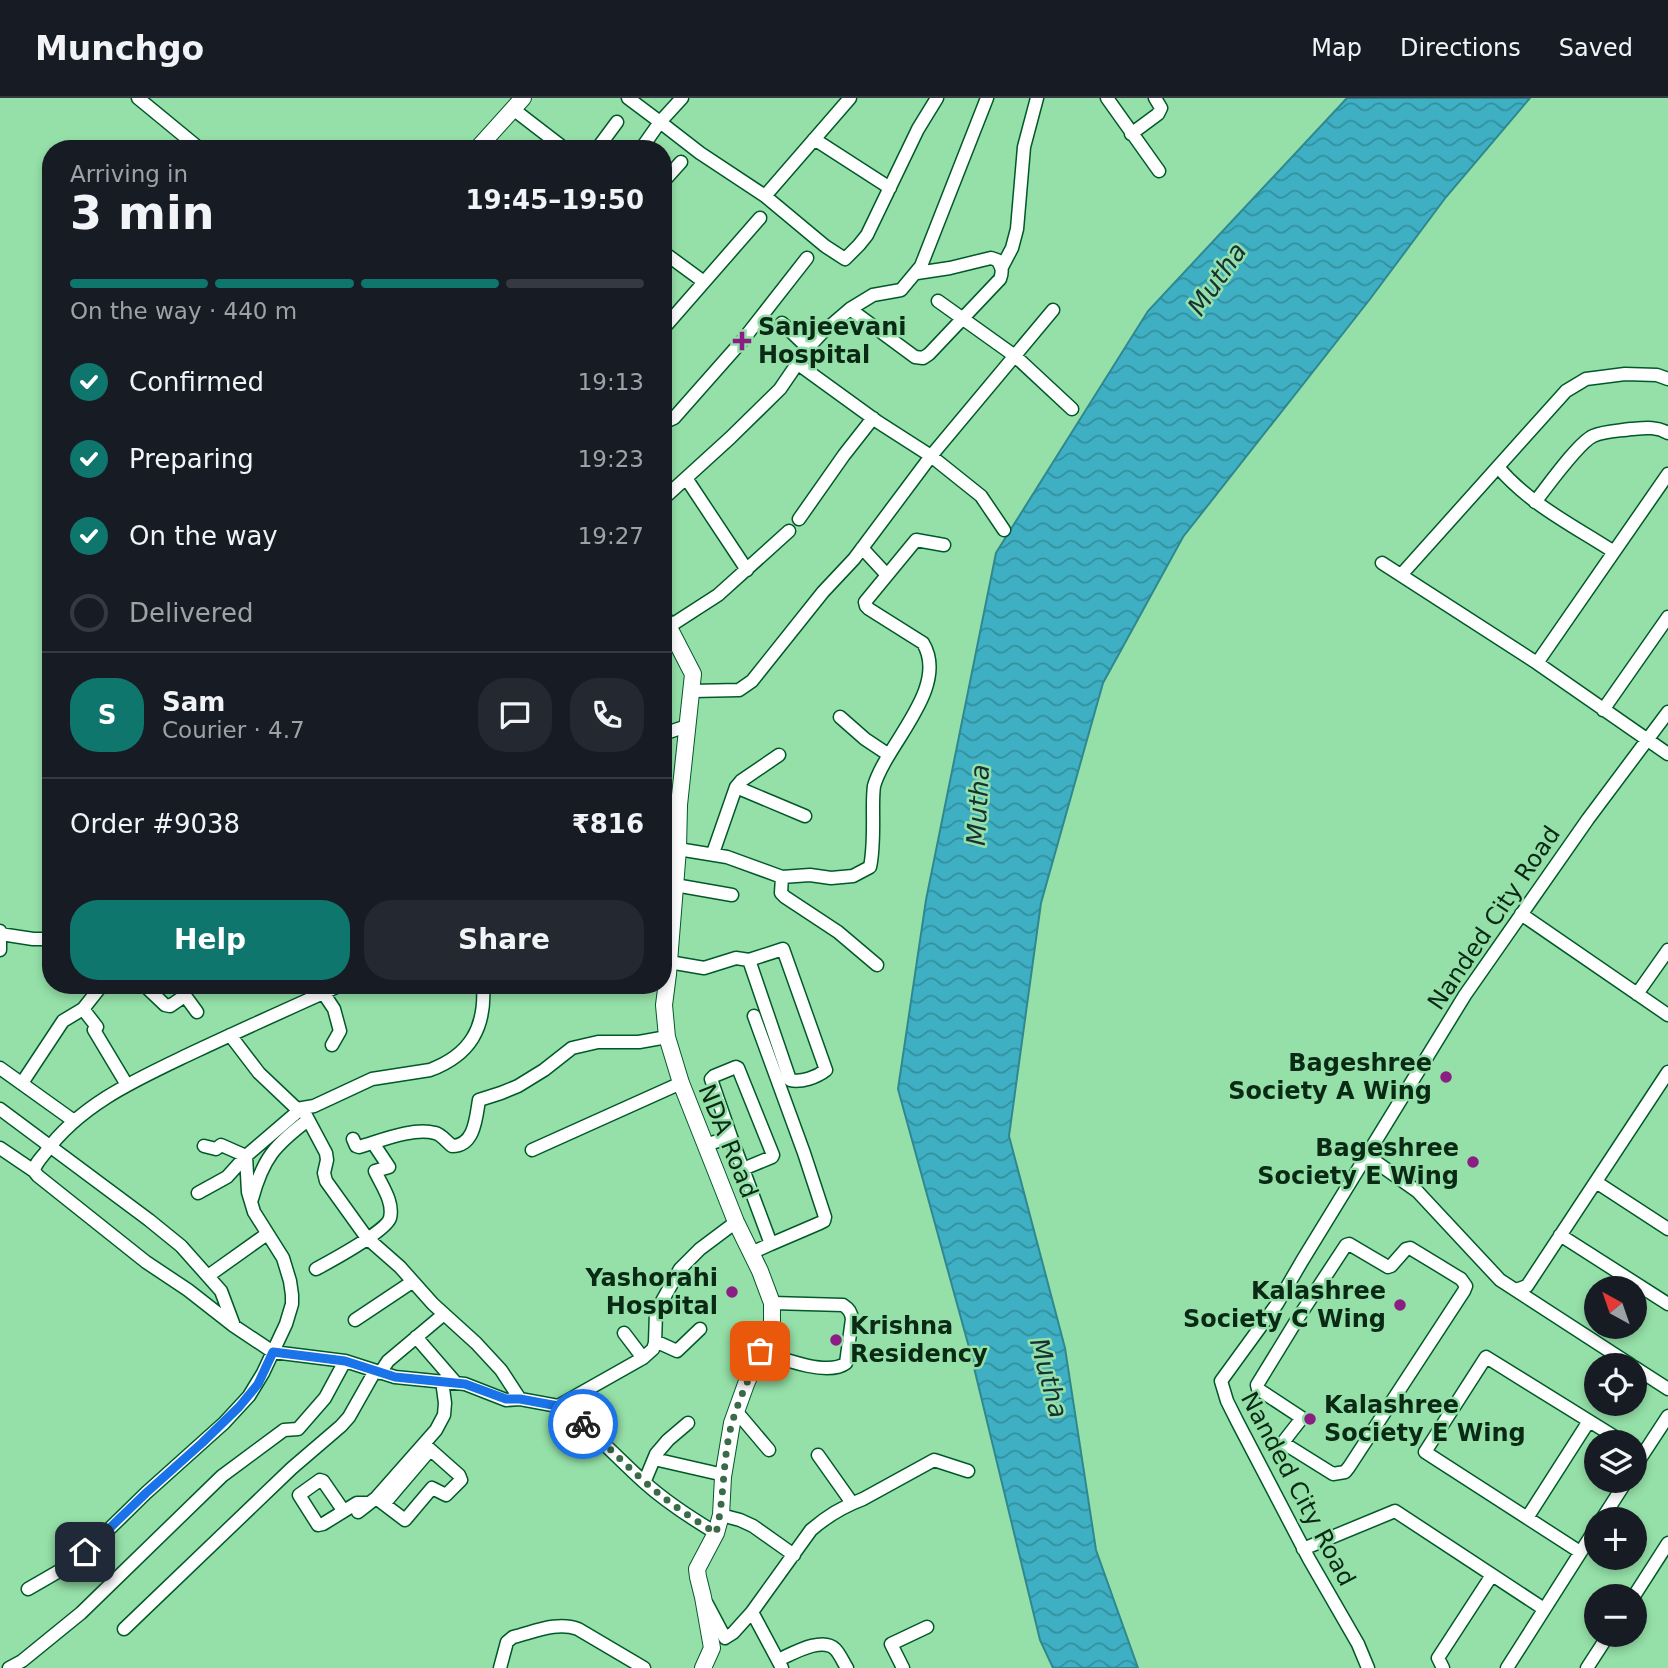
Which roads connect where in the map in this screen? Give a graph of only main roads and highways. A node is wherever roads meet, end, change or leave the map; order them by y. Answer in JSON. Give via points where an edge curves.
{"nodes":[{"id":1,"x":518,"y":104,"type":"edge"},
{"id":2,"x":485,"y":140,"type":"edge"},
{"id":3,"x":672,"y":631,"type":"edge"},
{"id":4,"x":672,"y":917,"type":"edge"},
{"id":5,"x":665,"y":994,"type":"edge"},
{"id":6,"x":708,"y":1666,"type":"edge"}],
"edges":[{"from":1,"to":2,"type":"main road"},
{"from":3,"to":4,"type":"main road","name":"NDA Road","via":[[693,674]]},
{"from":5,"to":6,"type":"main road","name":"NDA Road","via":[[667,1037],[681,1083],[772,1303],[772,1323],[729,1439],[716,1533],[697,1569],[712,1648]]}]}
